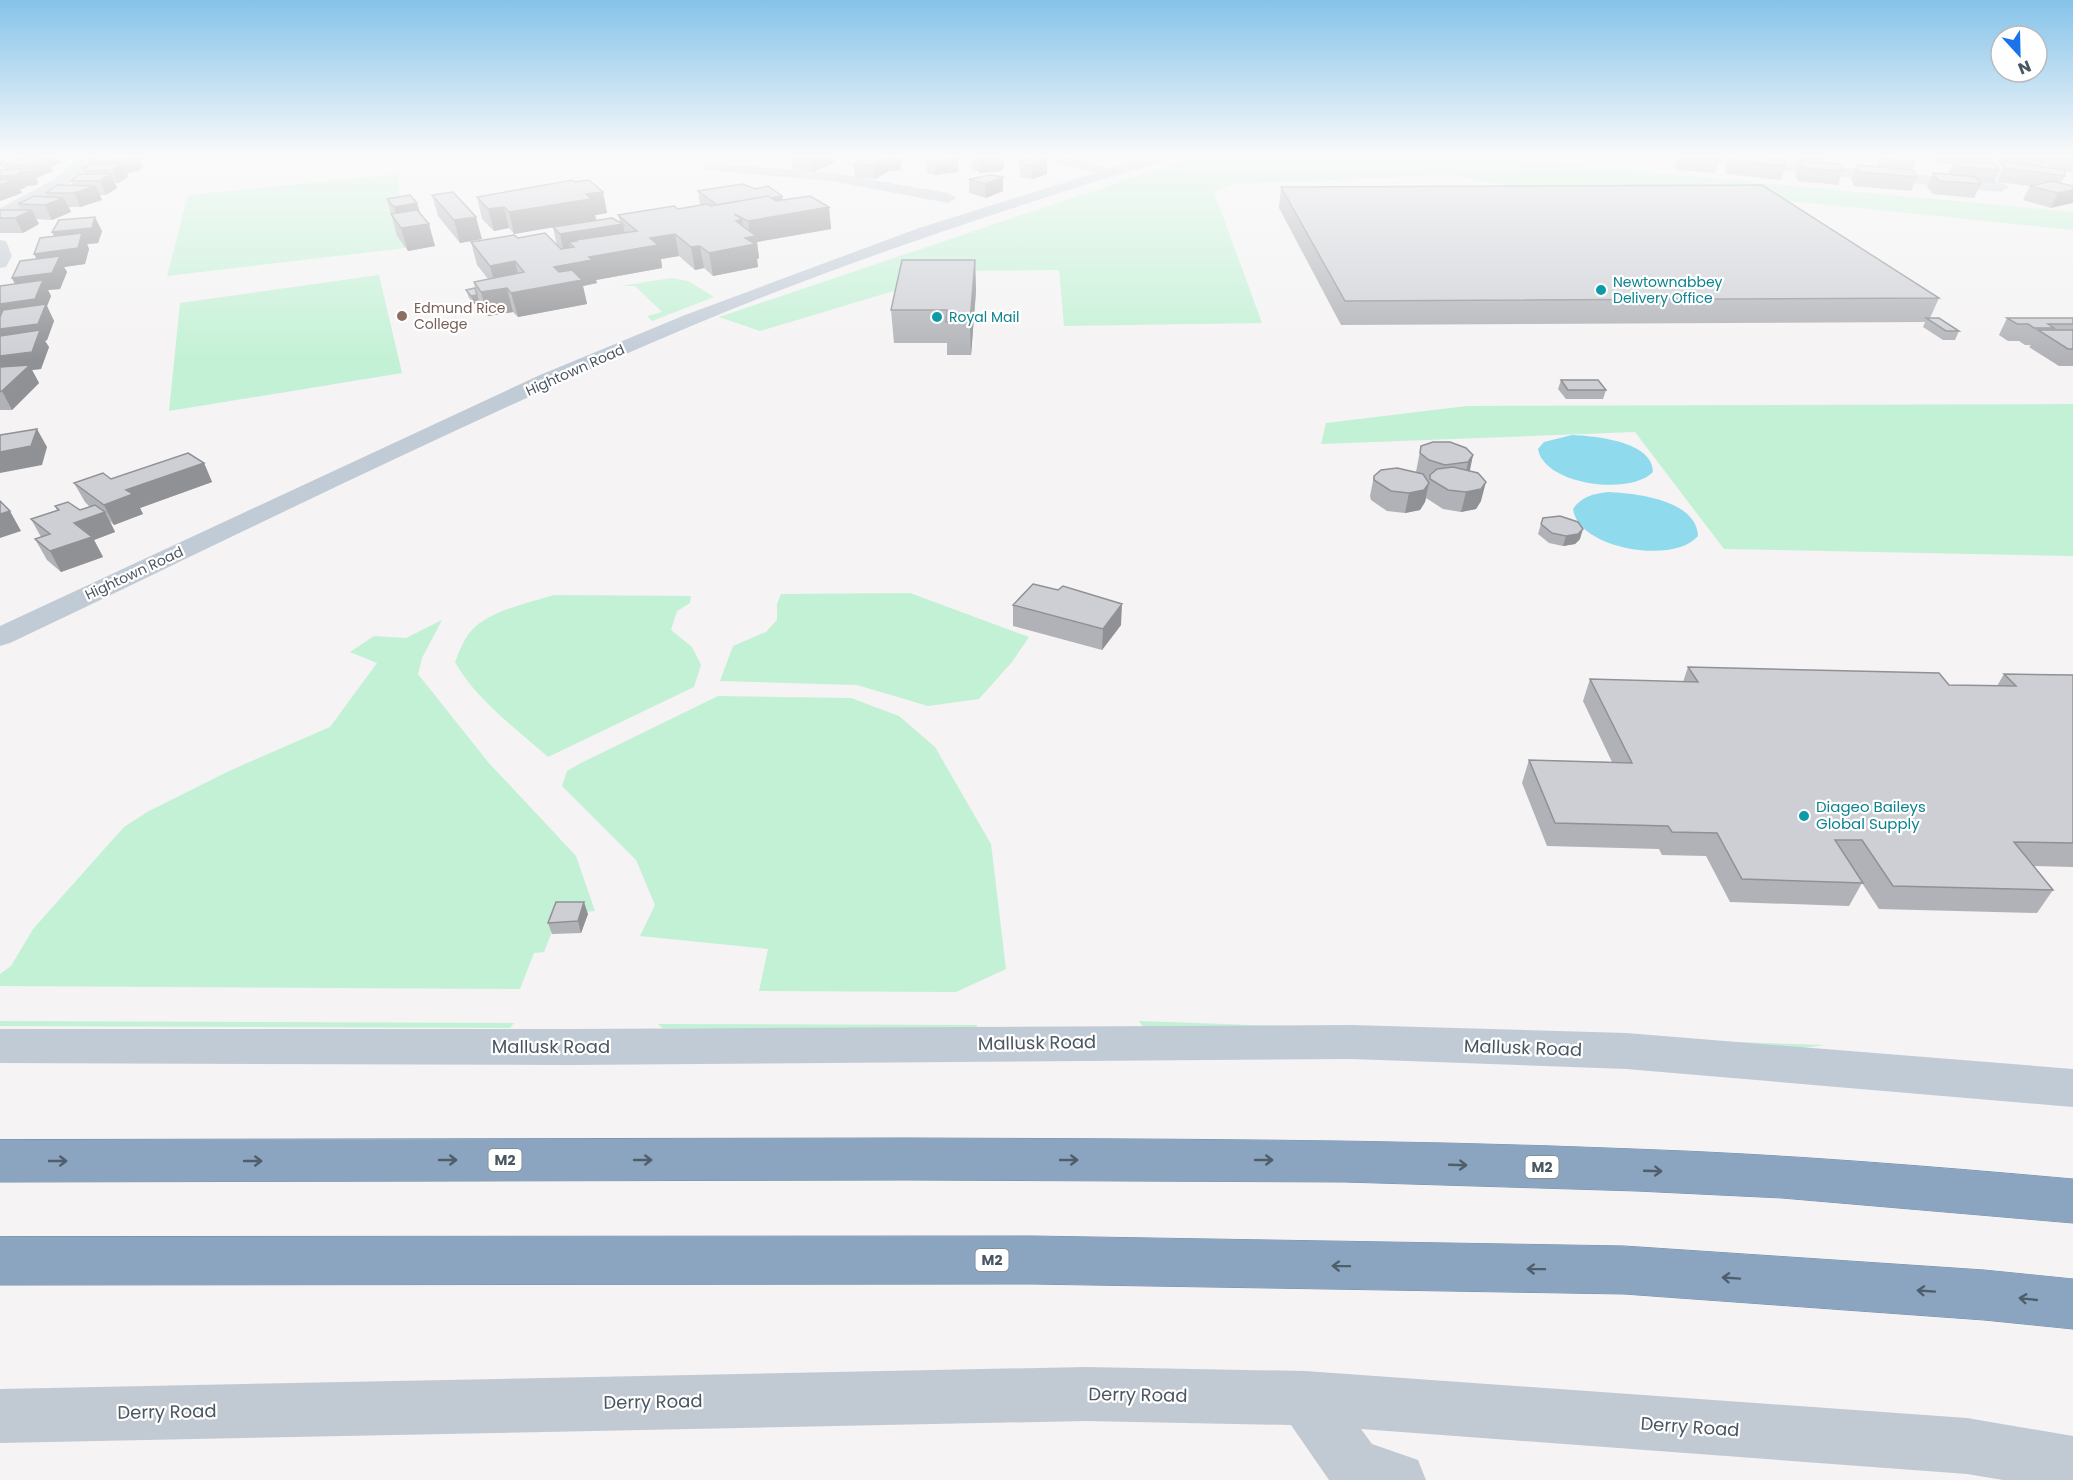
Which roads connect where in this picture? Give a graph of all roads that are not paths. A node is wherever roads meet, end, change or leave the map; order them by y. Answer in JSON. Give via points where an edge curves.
{"nodes":[{"id":1,"x":955,"y":223,"type":"edge"},
{"id":2,"x":0,"y":244,"type":"edge"},
{"id":3,"x":0,"y":263,"type":"edge"},
{"id":4,"x":0,"y":637,"type":"edge"},
{"id":5,"x":0,"y":1046,"type":"edge"},
{"id":6,"x":2073,"y":1088,"type":"edge"},
{"id":7,"x":0,"y":1161,"type":"edge"},
{"id":8,"x":2073,"y":1201,"type":"edge"},
{"id":9,"x":0,"y":1261,"type":"edge"},
{"id":10,"x":2073,"y":1304,"type":"edge"},
{"id":11,"x":1305,"y":1398,"type":"junction"},
{"id":12,"x":0,"y":1416,"type":"edge"},
{"id":13,"x":2073,"y":1464,"type":"edge"},
{"id":14,"x":1398,"y":1480,"type":"edge"}],
"edges":[{"from":1,"to":4,"type":"main road","name":"Hightown Road","via":[[855,256],[692,319],[540,384]]},
{"from":2,"to":3,"type":"street"},
{"from":5,"to":6,"type":"main road","name":"Mallusk Road","via":[[1352,1042],[1626,1052]]},
{"from":7,"to":8,"type":"highway","number":"M2","one_way":true,"via":[[1334,1161],[1682,1172]]},
{"from":10,"to":9,"type":"highway","number":"M2","one_way":true,"via":[[1624,1270],[1032,1260]]},
{"from":11,"to":12,"type":"street","name":"Derry Road","via":[[1085,1394]]},
{"from":11,"to":13,"type":"street","name":"Derry Road","via":[[1967,1446]]},
{"from":11,"to":14,"type":"street","via":[[1354,1467]]}]}
